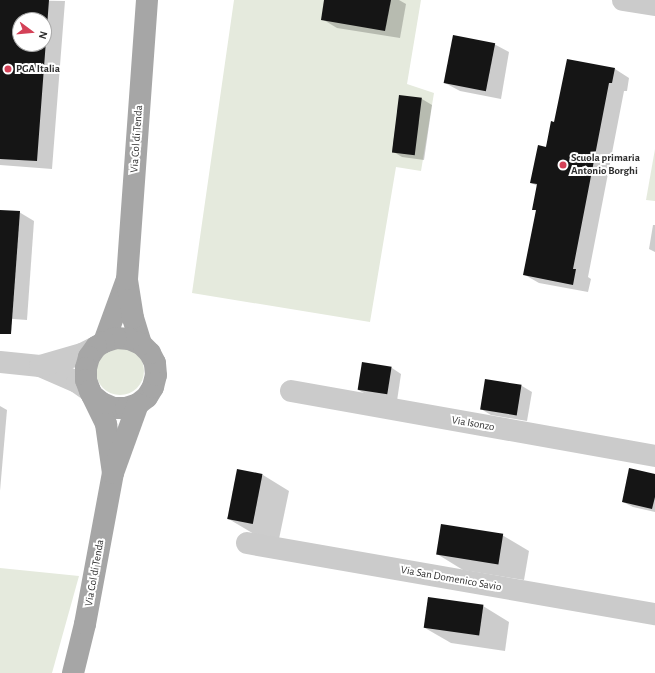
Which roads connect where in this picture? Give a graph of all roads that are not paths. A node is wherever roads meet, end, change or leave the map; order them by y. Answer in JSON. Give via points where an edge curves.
{"nodes":[{"id":1,"x":147,"y":0,"type":"edge"},
{"id":2,"x":623,"y":0,"type":"edge"},
{"id":3,"x":655,"y":5,"type":"edge"},
{"id":4,"x":127,"y":279,"type":"junction"},
{"id":5,"x":141,"y":344,"type":"junction"},
{"id":6,"x":100,"y":345,"type":"junction"},
{"id":7,"x":0,"y":362,"type":"edge"},
{"id":8,"x":40,"y":366,"type":"junction"},
{"id":9,"x":291,"y":391,"type":"dead end"},
{"id":10,"x":91,"y":393,"type":"junction"},
{"id":11,"x":138,"y":404,"type":"junction"},
{"id":12,"x":655,"y":456,"type":"edge"},
{"id":13,"x":113,"y":473,"type":"junction"},
{"id":14,"x":247,"y":543,"type":"dead end"},
{"id":15,"x":655,"y":614,"type":"edge"},
{"id":16,"x":73,"y":673,"type":"edge"}],
"edges":[{"from":1,"to":4,"type":"main road","name":"Via Col di Tenda"},
{"from":2,"to":3,"type":"street"},
{"from":4,"to":5,"type":"main road","name":"Via Col di Tenda","via":[[133,318]]},
{"from":4,"to":6,"type":"main road","name":"Via Col di Tenda"},
{"from":5,"to":6,"type":"main road","via":[[129,339],[116,338]]},
{"from":5,"to":11,"type":"main road","name":"Via Col di Tenda","via":[[152,358],[156,375],[147,397]]},
{"from":6,"to":8,"type":"street","via":[[82,354]]},
{"from":6,"to":10,"type":"main road","name":"Via Col di Tenda","via":[[89,357],[86,368],[86,380]]},
{"from":7,"to":8,"type":"street"},
{"from":8,"to":10,"type":"street","via":[[77,382]]},
{"from":9,"to":12,"type":"street","name":"Via Isonzo"},
{"from":10,"to":11,"type":"main road","via":[[102,403],[113,408],[126,408]]},
{"from":10,"to":13,"type":"main road","name":"Via Col di Tenda","via":[[106,424]]},
{"from":11,"to":13,"type":"main road","name":"Via Col di Tenda"},
{"from":13,"to":16,"type":"main road","name":"Via Col di Tenda","via":[[85,624]]},
{"from":14,"to":15,"type":"street","name":"Via San Domenico Savio"}]}
